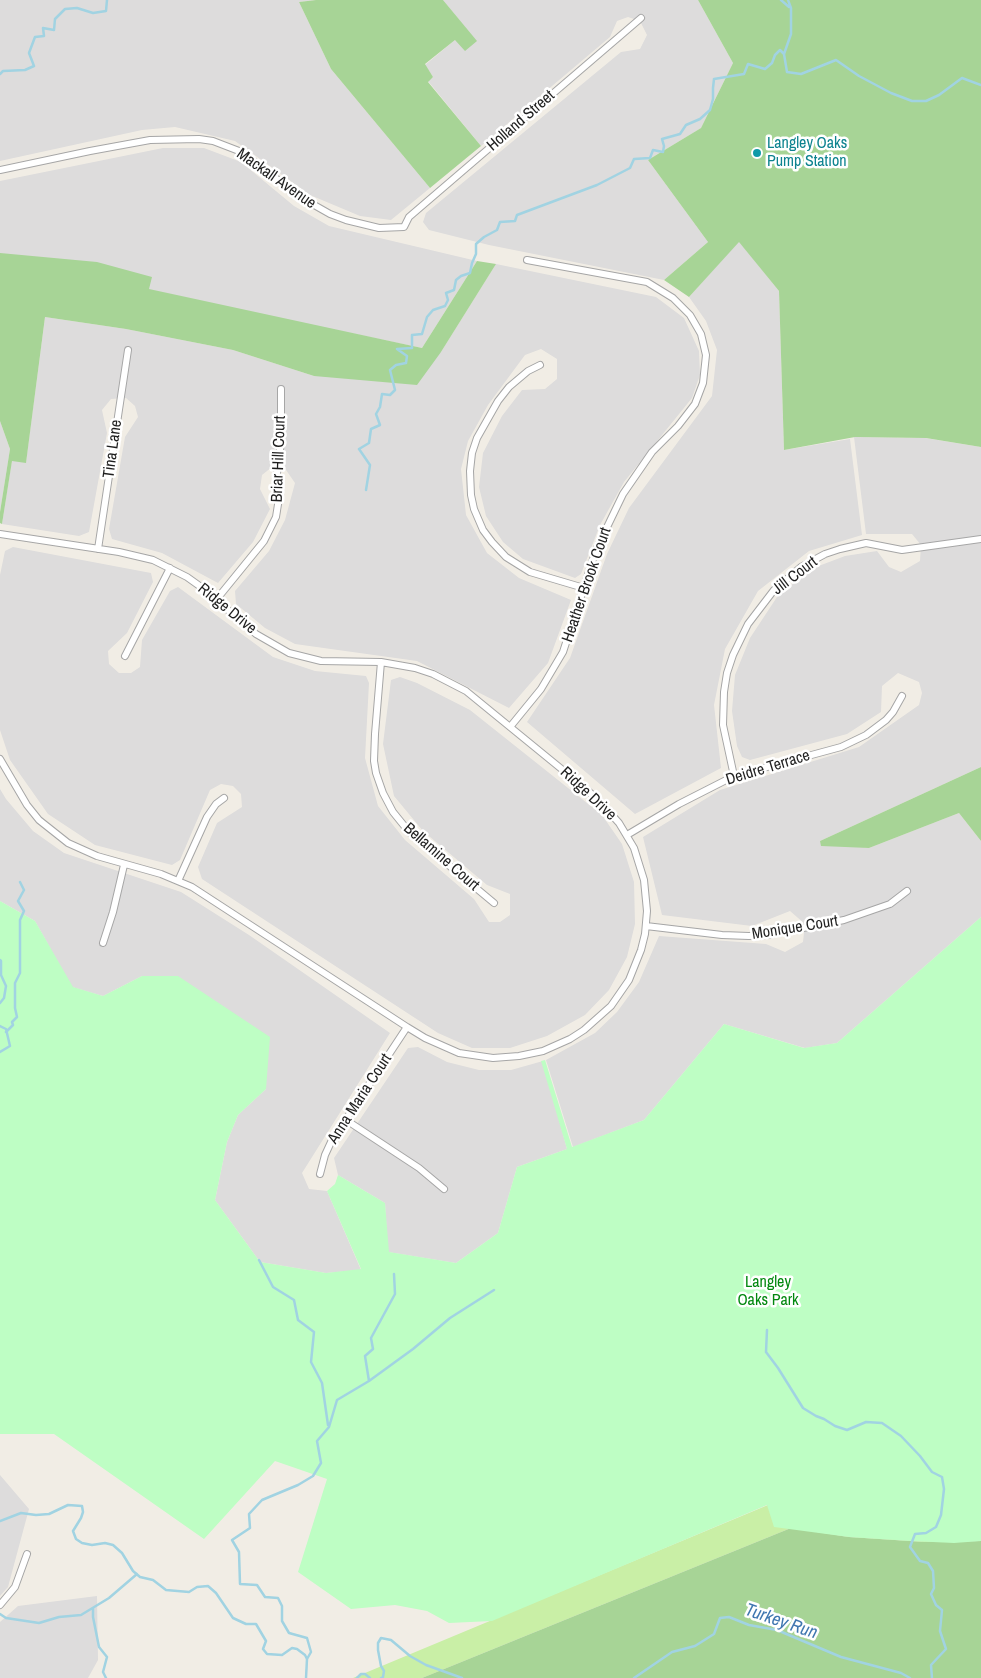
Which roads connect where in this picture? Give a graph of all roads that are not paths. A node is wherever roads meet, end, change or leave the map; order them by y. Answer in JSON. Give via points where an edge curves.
{"nodes":[{"id":1,"x":641,"y":18,"type":"dead end"},
{"id":2,"x":0,"y":170,"type":"edge"},
{"id":3,"x":404,"y":226,"type":"joint"},
{"id":4,"x":526,"y":260,"type":"dead end"},
{"id":5,"x":128,"y":350,"type":"dead end"},
{"id":6,"x":540,"y":365,"type":"dead end"},
{"id":7,"x":281,"y":389,"type":"dead end"},
{"id":8,"x":0,"y":534,"type":"edge"},
{"id":9,"x":981,"y":539,"type":"edge"},
{"id":10,"x":98,"y":549,"type":"junction"},
{"id":11,"x":170,"y":568,"type":"junction"},
{"id":12,"x":584,"y":588,"type":"junction"},
{"id":13,"x":216,"y":600,"type":"junction"},
{"id":14,"x":125,"y":656,"type":"dead end"},
{"id":15,"x":381,"y":662,"type":"junction"},
{"id":16,"x":902,"y":696,"type":"dead end"},
{"id":17,"x":510,"y":727,"type":"junction"},
{"id":18,"x":0,"y":759,"type":"edge"},
{"id":19,"x":734,"y":776,"type":"junction"},
{"id":20,"x":224,"y":798,"type":"dead end"},
{"id":21,"x":627,"y":835,"type":"junction"},
{"id":22,"x":124,"y":865,"type":"junction"},
{"id":23,"x":178,"y":881,"type":"junction"},
{"id":24,"x":907,"y":891,"type":"dead end"},
{"id":25,"x":494,"y":903,"type":"dead end"},
{"id":26,"x":646,"y":926,"type":"junction"},
{"id":27,"x":103,"y":943,"type":"dead end"},
{"id":28,"x":407,"y":1027,"type":"junction"},
{"id":29,"x":346,"y":1120,"type":"junction"},
{"id":30,"x":320,"y":1174,"type":"dead end"},
{"id":31,"x":444,"y":1189,"type":"dead end"},
{"id":32,"x":27,"y":1554,"type":"dead end"},
{"id":33,"x":0,"y":1605,"type":"edge"}],
"edges":[{"from":1,"to":3,"type":"street","name":"Holland Street","via":[[409,217]]},
{"from":2,"to":3,"type":"street","name":"Mackall Avenue","via":[[150,140],[199,139],[239,151],[300,197],[330,214],[379,228]]},
{"from":4,"to":12,"type":"street","name":"Heather Brook Court","via":[[647,282],[680,304],[694,321],[706,354],[700,392],[691,410],[652,452],[623,494],[598,544]]},
{"from":5,"to":10,"type":"street","name":"Tina Lane"},
{"from":6,"to":12,"type":"street","via":[[509,387],[477,438],[470,471],[471,495],[483,530],[506,557],[530,572]]},
{"from":7,"to":13,"type":"street","name":"Briar Hill Court","via":[[276,517],[264,541]]},
{"from":8,"to":10,"type":"street","name":"Ridge Drive"},
{"from":9,"to":19,"type":"street","name":"Jill Court","via":[[902,550],[866,543],[840,549],[801,567],[778,586],[748,624],[727,673],[724,725]]},
{"from":10,"to":11,"type":"street","name":"Ridge Drive","via":[[141,556]]},
{"from":11,"to":13,"type":"street","name":"Ridge Drive"},
{"from":11,"to":14,"type":"street"},
{"from":12,"to":17,"type":"street","name":"Heather Brook Court","via":[[559,662]]},
{"from":13,"to":15,"type":"street","name":"Ridge Drive","via":[[256,634],[289,653],[321,661]]},
{"from":15,"to":17,"type":"street","name":"Ridge Drive","via":[[415,668],[449,681],[466,690]]},
{"from":15,"to":25,"type":"street","name":"Bellamine Court","via":[[374,761],[383,793],[410,833]]},
{"from":16,"to":19,"type":"street","name":"Deidre Terrace","via":[[886,720],[866,735],[841,747]]},
{"from":17,"to":21,"type":"street","name":"Ridge Drive","via":[[600,802]]},
{"from":18,"to":22,"type":"street","name":"Ridge Drive","via":[[27,805],[54,833],[83,851]]},
{"from":19,"to":21,"type":"street","name":"Deidre Terrace"},
{"from":20,"to":23,"type":"street","via":[[207,817]]},
{"from":21,"to":26,"type":"street","name":"Ridge Drive","via":[[644,880]]},
{"from":22,"to":23,"type":"street","name":"Ridge Drive"},
{"from":22,"to":27,"type":"street"},
{"from":23,"to":28,"type":"street","name":"Ridge Drive"},
{"from":24,"to":26,"type":"street","name":"Monique Court","via":[[890,904],[844,920],[767,935],[722,935]]},
{"from":26,"to":28,"type":"street","name":"Ridge Drive","via":[[636,965],[621,993],[598,1019],[553,1047],[519,1056],[476,1056],[444,1047]]},
{"from":28,"to":29,"type":"street","name":"Anna Maria Court"},
{"from":29,"to":30,"type":"street","name":"Anna Maria Court","via":[[331,1142]]},
{"from":29,"to":31,"type":"street","via":[[419,1168]]},
{"from":32,"to":33,"type":"street","via":[[15,1587]]}]}
